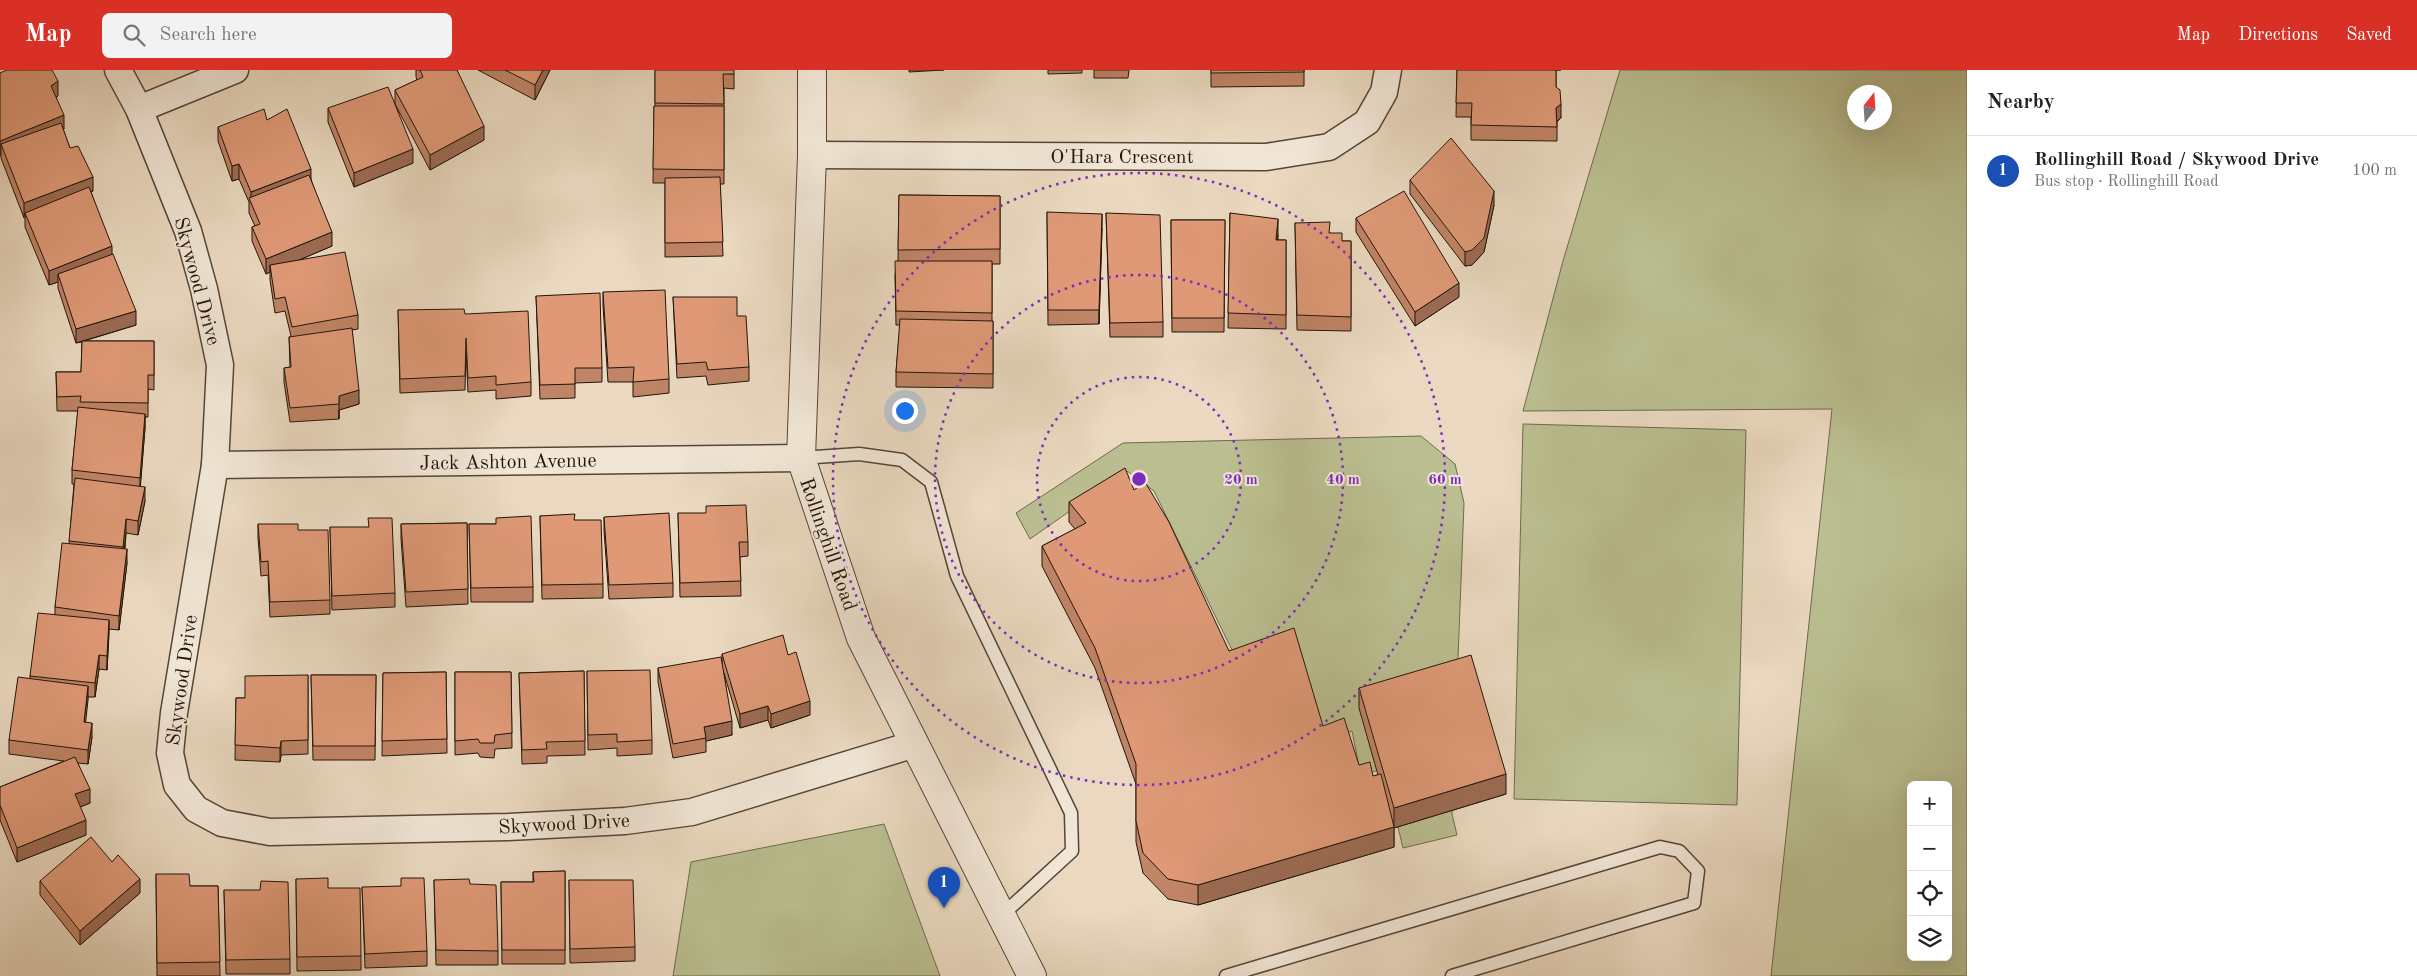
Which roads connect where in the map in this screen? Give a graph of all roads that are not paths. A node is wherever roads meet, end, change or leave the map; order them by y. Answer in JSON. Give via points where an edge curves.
{"nodes":[{"id":1,"x":118,"y":70,"type":"edge"},
{"id":2,"x":235,"y":70,"type":"edge"},
{"id":3,"x":812,"y":70,"type":"edge"},
{"id":4,"x":1388,"y":70,"type":"edge"},
{"id":5,"x":139,"y":109,"type":"junction"},
{"id":6,"x":812,"y":155,"type":"junction"},
{"id":7,"x":801,"y":458,"type":"junction"},
{"id":8,"x":215,"y":465,"type":"junction"},
{"id":9,"x":915,"y":744,"type":"junction"},
{"id":10,"x":1001,"y":916,"type":"junction"},
{"id":11,"x":1032,"y":976,"type":"edge"},
{"id":12,"x":1226,"y":976,"type":"edge"},
{"id":13,"x":1452,"y":976,"type":"edge"}],
"edges":[{"from":1,"to":5,"type":"street","name":"Skywood Drive"},
{"from":2,"to":5,"type":"street"},
{"from":3,"to":6,"type":"street","name":"Rollinghill Road"},
{"from":4,"to":6,"type":"street","name":"O'Hara Crescent","via":[[1384,92],[1366,122],[1329,147],[1266,157]]},
{"from":5,"to":8,"type":"street","name":"Skywood Drive","via":[[188,231],[204,289],[220,365]]},
{"from":6,"to":7,"type":"street","name":"Rollinghill Road"},
{"from":7,"to":8,"type":"street","name":"Jack Ashton Avenue"},
{"from":7,"to":9,"type":"street","name":"Rollinghill Road","via":[[861,638]]},
{"from":7,"to":10,"type":"lane","via":[[859,454],[902,460],[932,482],[957,576],[1070,813],[1072,851]]},
{"from":8,"to":9,"type":"street","name":"Skywood Drive","via":[[170,753],[177,785],[196,809],[222,823],[270,832],[625,822],[692,812]]},
{"from":9,"to":10,"type":"street","name":"Rollinghill Road"},
{"from":10,"to":11,"type":"street","name":"Rollinghill Road"},
{"from":12,"to":13,"type":"lane","via":[[1660,847],[1679,851],[1698,871],[1694,902]]}]}
